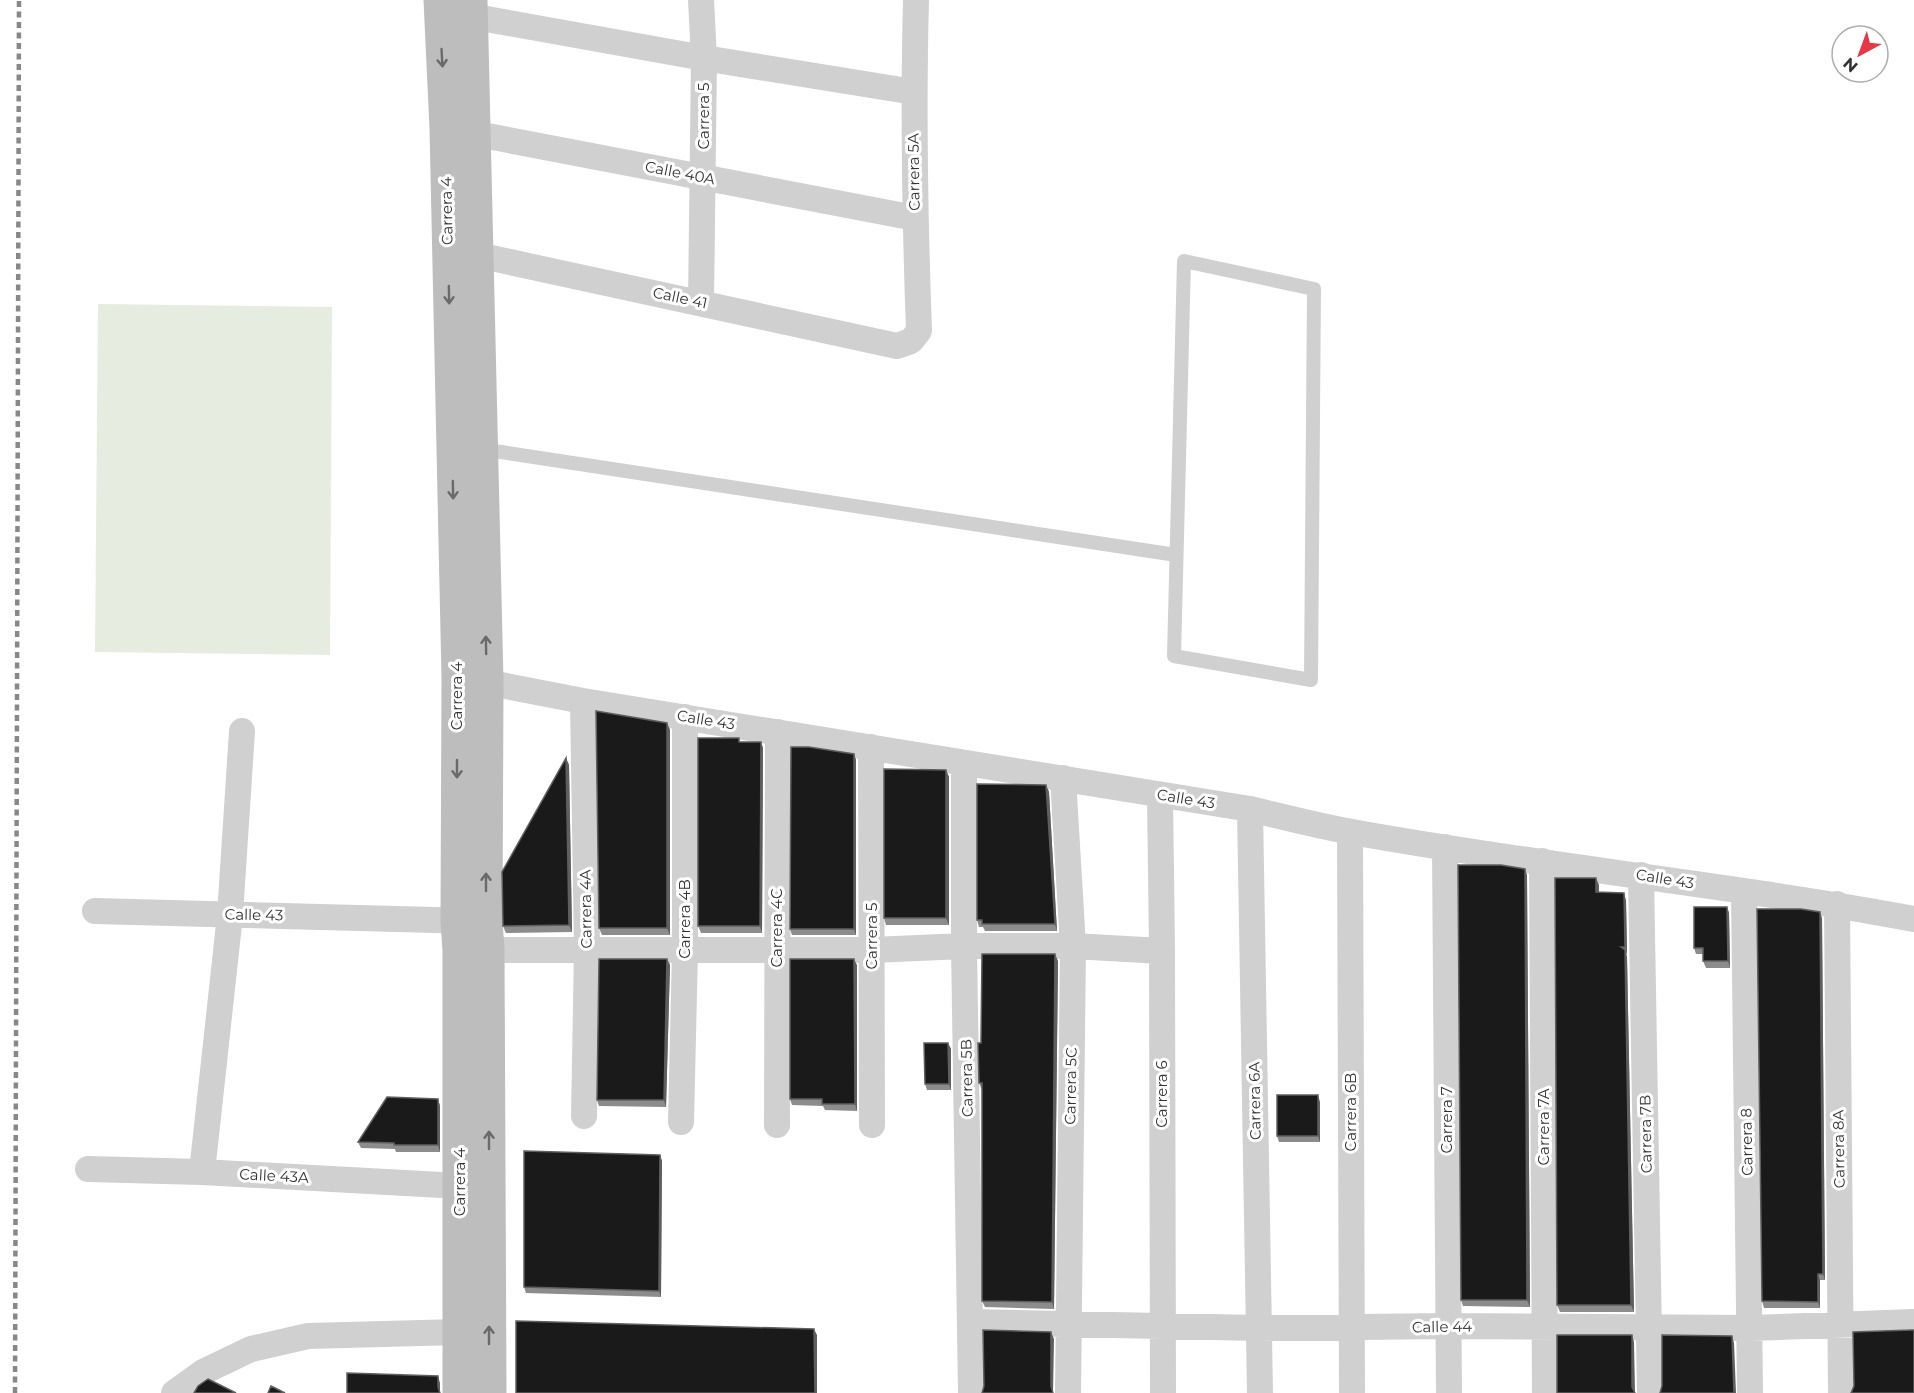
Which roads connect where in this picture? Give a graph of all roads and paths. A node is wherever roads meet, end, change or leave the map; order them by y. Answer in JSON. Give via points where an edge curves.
{"nodes":[{"id":1,"x":701,"y":0,"type":"edge"},
{"id":2,"x":916,"y":0,"type":"edge"},
{"id":3,"x":456,"y":6,"type":"edge"},
{"id":4,"x":704,"y":58,"type":"junction"},
{"id":5,"x":914,"y":92,"type":"junction"},
{"id":6,"x":460,"y":130,"type":"junction"},
{"id":7,"x":704,"y":177,"type":"junction"},
{"id":8,"x":915,"y":218,"type":"junction"},
{"id":9,"x":462,"y":251,"type":"junction"},
{"id":10,"x":701,"y":303,"type":"junction"},
{"id":11,"x":911,"y":341,"type":"joint"},
{"id":12,"x":481,"y":448,"type":"junction"},
{"id":13,"x":1176,"y":555,"type":"junction"},
{"id":14,"x":472,"y":679,"type":"junction"},
{"id":15,"x":583,"y":701,"type":"junction"},
{"id":16,"x":685,"y":717,"type":"junction"},
{"id":17,"x":242,"y":731,"type":"dead end"},
{"id":18,"x":778,"y":732,"type":"junction"},
{"id":19,"x":871,"y":747,"type":"junction"},
{"id":20,"x":964,"y":763,"type":"junction"},
{"id":21,"x":1063,"y":778,"type":"junction"},
{"id":22,"x":1160,"y":795,"type":"junction"},
{"id":23,"x":1250,"y":810,"type":"junction"},
{"id":24,"x":1350,"y":832,"type":"junction"},
{"id":25,"x":1445,"y":848,"type":"junction"},
{"id":26,"x":1542,"y":861,"type":"junction"},
{"id":27,"x":1641,"y":875,"type":"junction"},
{"id":28,"x":1744,"y":892,"type":"junction"},
{"id":29,"x":1836,"y":904,"type":"junction"},
{"id":30,"x":95,"y":911,"type":"dead end"},
{"id":31,"x":230,"y":915,"type":"junction"},
{"id":32,"x":1914,"y":919,"type":"edge"},
{"id":33,"x":472,"y":935,"type":"junction"},
{"id":34,"x":964,"y":946,"type":"junction"},
{"id":35,"x":1073,"y":946,"type":"junction"},
{"id":36,"x":587,"y":950,"type":"junction"},
{"id":37,"x":685,"y":950,"type":"junction"},
{"id":38,"x":777,"y":950,"type":"junction"},
{"id":39,"x":872,"y":950,"type":"junction"},
{"id":40,"x":1162,"y":951,"type":"junction"},
{"id":41,"x":584,"y":1116,"type":"dead end"},
{"id":42,"x":681,"y":1122,"type":"dead end"},
{"id":43,"x":777,"y":1125,"type":"dead end"},
{"id":44,"x":872,"y":1125,"type":"dead end"},
{"id":45,"x":88,"y":1169,"type":"dead end"},
{"id":46,"x":202,"y":1172,"type":"junction"},
{"id":47,"x":460,"y":1186,"type":"junction"},
{"id":48,"x":971,"y":1322,"type":"junction"},
{"id":49,"x":1914,"y":1322,"type":"edge"},
{"id":50,"x":1068,"y":1325,"type":"junction"},
{"id":51,"x":1841,"y":1325,"type":"junction"},
{"id":52,"x":1449,"y":1326,"type":"junction"},
{"id":53,"x":1545,"y":1326,"type":"junction"},
{"id":54,"x":1649,"y":1326,"type":"junction"},
{"id":55,"x":1162,"y":1327,"type":"junction"},
{"id":56,"x":1259,"y":1328,"type":"junction"},
{"id":57,"x":1351,"y":1328,"type":"junction"},
{"id":58,"x":1750,"y":1328,"type":"junction"},
{"id":59,"x":459,"y":1332,"type":"junction"},
{"id":60,"x":174,"y":1393,"type":"edge"},
{"id":61,"x":459,"y":1393,"type":"edge"},
{"id":62,"x":490,"y":1393,"type":"edge"},
{"id":63,"x":971,"y":1393,"type":"edge"},
{"id":64,"x":1068,"y":1393,"type":"edge"},
{"id":65,"x":1163,"y":1393,"type":"edge"},
{"id":66,"x":1260,"y":1393,"type":"edge"},
{"id":67,"x":1352,"y":1393,"type":"edge"},
{"id":68,"x":1449,"y":1393,"type":"edge"},
{"id":69,"x":1545,"y":1393,"type":"edge"},
{"id":70,"x":1650,"y":1393,"type":"edge"},
{"id":71,"x":1750,"y":1393,"type":"edge"},
{"id":72,"x":1841,"y":1393,"type":"edge"}],
"edges":[{"from":1,"to":4,"type":"street","name":"Carrera 5"},
{"from":2,"to":5,"type":"street","name":"Carrera 5A"},
{"from":3,"to":4,"type":"street"},
{"from":3,"to":6,"type":"street","name":"Carrera 4"},
{"from":4,"to":5,"type":"street"},
{"from":4,"to":7,"type":"street","name":"Carrera 5"},
{"from":5,"to":8,"type":"street","name":"Carrera 5A"},
{"from":6,"to":7,"type":"street","name":"Calle 40A"},
{"from":6,"to":9,"type":"street","name":"Carrera 4"},
{"from":7,"to":8,"type":"street","name":"Calle 40A"},
{"from":7,"to":10,"type":"street","name":"Carrera 5"},
{"from":8,"to":11,"type":"street","name":"Carrera 5A","via":[[919,331]]},
{"from":9,"to":10,"type":"street","name":"Calle 41"},
{"from":9,"to":12,"type":"street","name":"Carrera 4"},
{"from":9,"to":14,"type":"street","name":"Carrera 4","one_way":true},
{"from":10,"to":11,"type":"street","name":"Calle 41","via":[[897,346]]},
{"from":12,"to":13,"type":"lane"},
{"from":14,"to":12,"type":"street","name":"Carrera 4","one_way":true},
{"from":13,"to":13,"type":"lane","via":[[1174,656],[1311,680],[1314,290],[1184,261]]},
{"from":14,"to":15,"type":"street","name":"Calle 43"},
{"from":14,"to":33,"type":"street","name":"Carrera 4"},
{"from":15,"to":16,"type":"street","name":"Calle 43"},
{"from":15,"to":36,"type":"street","name":"Carrera 4A"},
{"from":16,"to":18,"type":"street","name":"Calle 43"},
{"from":16,"to":37,"type":"street","name":"Carrera 4B"},
{"from":17,"to":31,"type":"street"},
{"from":18,"to":19,"type":"street","name":"Calle 43"},
{"from":18,"to":38,"type":"street","name":"Carrera 4C"},
{"from":19,"to":20,"type":"street","name":"Calle 43"},
{"from":19,"to":39,"type":"street","name":"Carrera 5"},
{"from":20,"to":21,"type":"street","name":"Calle 43"},
{"from":20,"to":34,"type":"street","name":"Carrera 5B"},
{"from":21,"to":22,"type":"street","name":"Calle 43"},
{"from":21,"to":35,"type":"street","name":"Carrera 5C"},
{"from":22,"to":23,"type":"street","name":"Calle 43"},
{"from":22,"to":40,"type":"street","name":"Carrera 6"},
{"from":23,"to":24,"type":"street","name":"Calle 43"},
{"from":23,"to":56,"type":"street","name":"Carrera 6A"},
{"from":24,"to":25,"type":"street","name":"Calle 43"},
{"from":24,"to":57,"type":"street","name":"Carrera 6B"},
{"from":25,"to":26,"type":"street","name":"Calle 43"},
{"from":25,"to":52,"type":"street","name":"Carrera 7"},
{"from":26,"to":27,"type":"street","name":"Calle 43"},
{"from":26,"to":53,"type":"street","name":"Carrera 7A"},
{"from":27,"to":28,"type":"street","name":"Calle 43"},
{"from":27,"to":54,"type":"street","name":"Carrera 7B"},
{"from":28,"to":29,"type":"street","name":"Calle 43"},
{"from":28,"to":58,"type":"street","name":"Carrera 8"},
{"from":29,"to":32,"type":"street","name":"Calle 43"},
{"from":29,"to":51,"type":"street","name":"Carrera 8A"},
{"from":30,"to":31,"type":"street","name":"Calle 43"},
{"from":31,"to":33,"type":"street","name":"Calle 43"},
{"from":31,"to":46,"type":"street"},
{"from":33,"to":36,"type":"street","name":"Calle 43"},
{"from":33,"to":47,"type":"street","name":"Carrera 4"},
{"from":62,"to":33,"type":"street","name":"Carrera 4","one_way":true},
{"from":34,"to":35,"type":"street","name":"Calle 43"},
{"from":34,"to":39,"type":"street","name":"Calle 43"},
{"from":34,"to":48,"type":"street","name":"Carrera 5B"},
{"from":35,"to":40,"type":"street","name":"Calle 43"},
{"from":35,"to":50,"type":"street","name":"Carrera 5C"},
{"from":36,"to":37,"type":"street","name":"Calle 43"},
{"from":36,"to":41,"type":"street","name":"Carrera 4A"},
{"from":37,"to":38,"type":"street","name":"Calle 43"},
{"from":37,"to":42,"type":"street","name":"Carrera 4B"},
{"from":38,"to":39,"type":"street","name":"Calle 43"},
{"from":38,"to":43,"type":"street","name":"Carrera 4C"},
{"from":39,"to":44,"type":"street","name":"Carrera 5"},
{"from":40,"to":55,"type":"street","name":"Carrera 6"},
{"from":45,"to":46,"type":"street","name":"Calle 43A"},
{"from":46,"to":47,"type":"street","name":"Calle 43A"},
{"from":47,"to":59,"type":"street","name":"Carrera 4"},
{"from":48,"to":50,"type":"street","name":"Calle 44"},
{"from":48,"to":63,"type":"street","name":"Carrera 5B"},
{"from":49,"to":51,"type":"street","name":"Calle 44"},
{"from":50,"to":55,"type":"street","name":"Calle 44"},
{"from":50,"to":64,"type":"street","name":"Carrera 5C"},
{"from":51,"to":58,"type":"street","name":"Calle 44"},
{"from":51,"to":72,"type":"street","name":"Carrera 8A"},
{"from":52,"to":53,"type":"street","name":"Calle 44"},
{"from":52,"to":57,"type":"street","name":"Calle 44"},
{"from":52,"to":68,"type":"street","name":"Carrera 7"},
{"from":53,"to":54,"type":"street","name":"Calle 44"},
{"from":53,"to":69,"type":"street","name":"Carrera 7A"},
{"from":54,"to":58,"type":"street","name":"Calle 44"},
{"from":54,"to":70,"type":"street","name":"Carrera 7B"},
{"from":55,"to":56,"type":"street","name":"Calle 44"},
{"from":55,"to":65,"type":"street","name":"Carrera 6"},
{"from":56,"to":57,"type":"street","name":"Calle 44"},
{"from":56,"to":66,"type":"street","name":"Carrera 6A"},
{"from":57,"to":67,"type":"street","name":"Carrera 6B"},
{"from":58,"to":71,"type":"street","name":"Carrera 8"},
{"from":59,"to":60,"type":"street","via":[[308,1336],[251,1349],[203,1372]]},
{"from":59,"to":61,"type":"street","name":"Carrera 4"}]}
